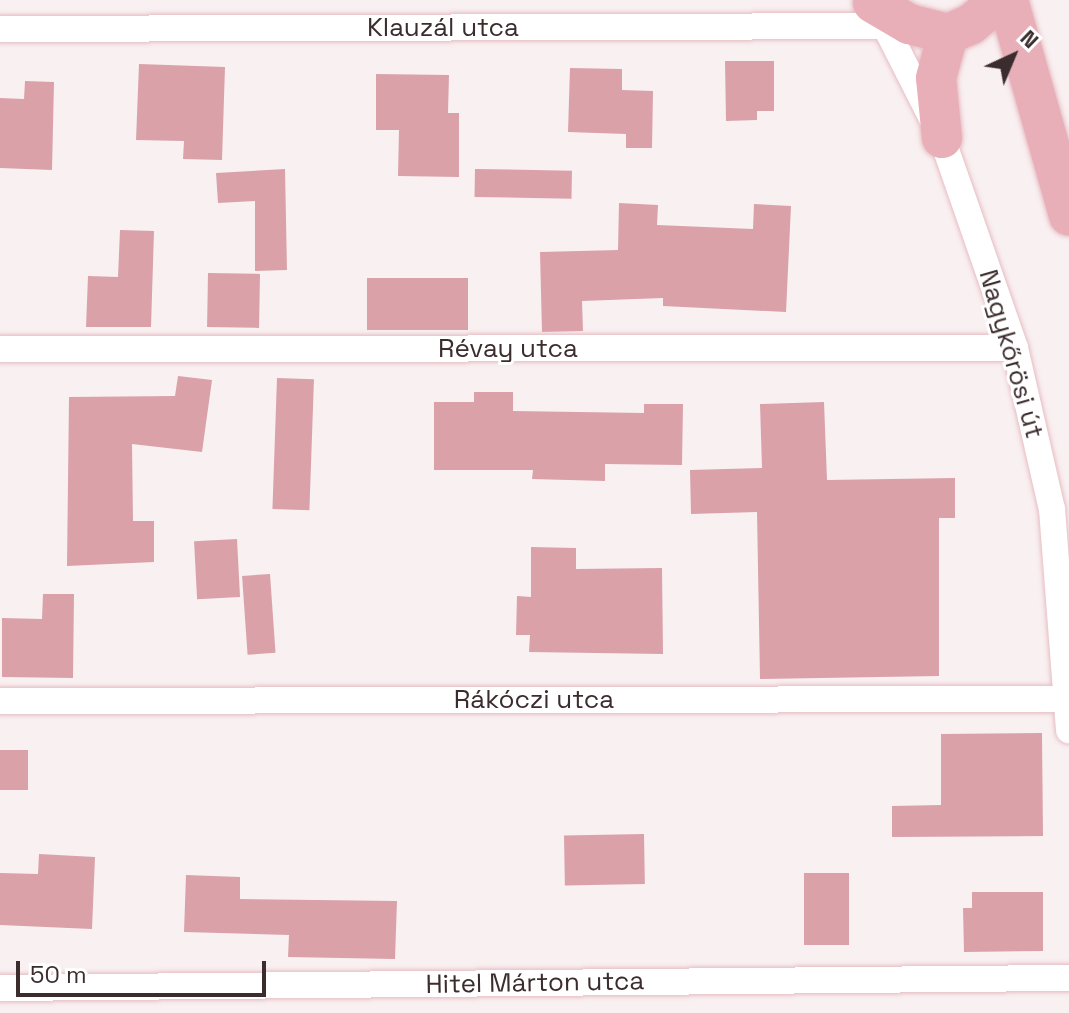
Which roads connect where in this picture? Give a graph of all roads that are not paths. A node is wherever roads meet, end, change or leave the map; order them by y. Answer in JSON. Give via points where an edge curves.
{"nodes":[{"id":1,"x":990,"y":0,"type":"edge"},
{"id":2,"x":1008,"y":0,"type":"edge"},
{"id":3,"x":877,"y":10,"type":"edge"},
{"id":4,"x":0,"y":29,"type":"edge"},
{"id":5,"x":948,"y":34,"type":"junction"},
{"id":6,"x":942,"y":138,"type":"junction"},
{"id":7,"x":1069,"y":216,"type":"edge"},
{"id":8,"x":1015,"y":348,"type":"junction"},
{"id":9,"x":0,"y":349,"type":"edge"},
{"id":10,"x":1068,"y":699,"type":"edge"},
{"id":11,"x":0,"y":701,"type":"edge"},
{"id":12,"x":1069,"y":730,"type":"edge"},
{"id":13,"x":1069,"y":978,"type":"edge"},
{"id":14,"x":0,"y":988,"type":"edge"}],
"edges":[{"from":1,"to":5,"type":"main road","via":[[987,11],[971,24]]},
{"from":2,"to":7,"type":"main road"},
{"from":3,"to":4,"type":"street","name":"Klauzál utca"},
{"from":3,"to":5,"type":"main road"},
{"from":3,"to":6,"type":"street","name":"Nagykőrösi út"},
{"from":5,"to":6,"type":"main road","via":[[936,78]]},
{"from":6,"to":8,"type":"street","name":"Nagykőrösi út"},
{"from":8,"to":9,"type":"street","name":"Révay utca"},
{"from":8,"to":10,"type":"street","name":"Nagykőrösi út","via":[[1052,509]]},
{"from":10,"to":11,"type":"street","name":"Rákóczi utca"},
{"from":10,"to":12,"type":"street","name":"Nagykőrösi út"},
{"from":13,"to":14,"type":"street","name":"Hitel Márton utca"}]}
